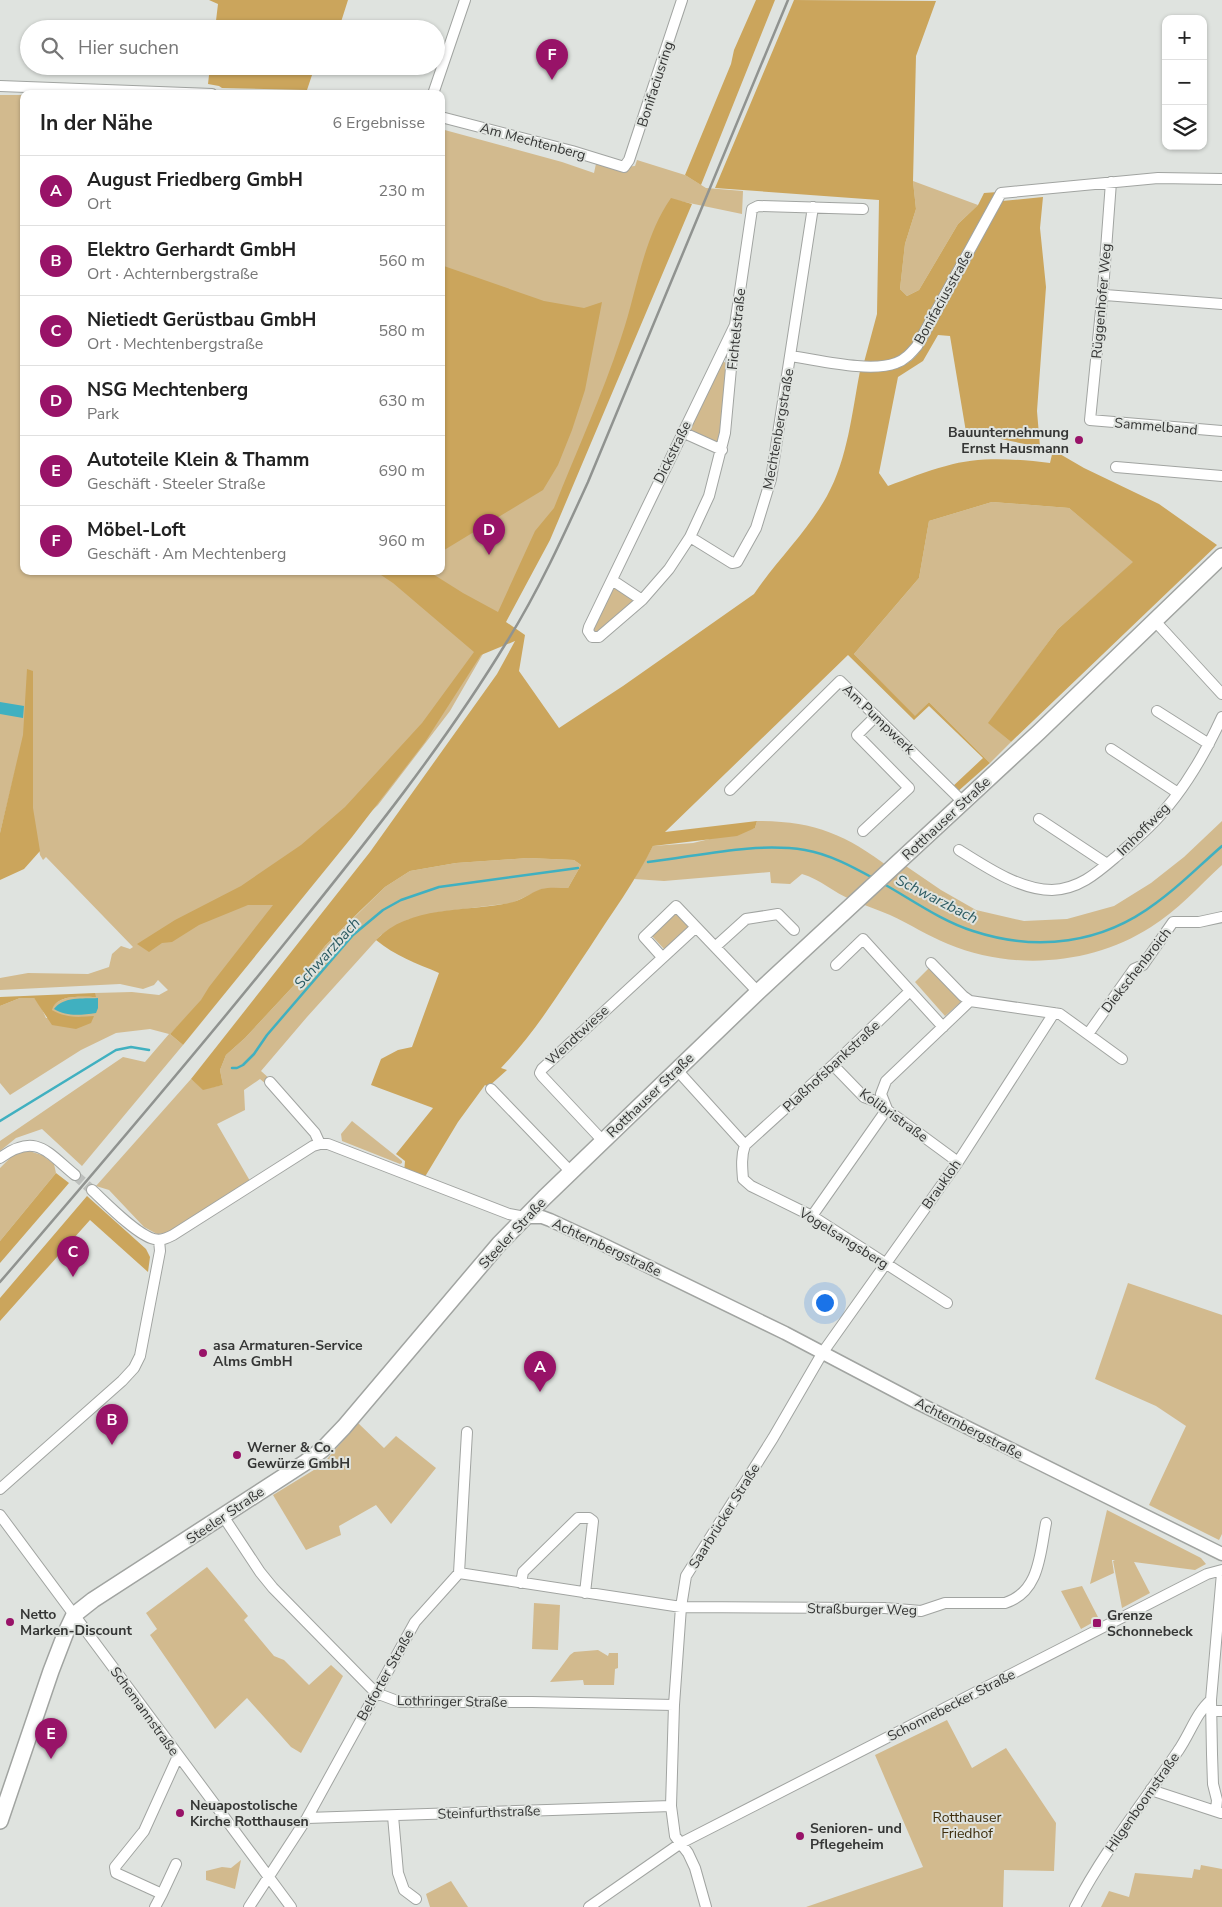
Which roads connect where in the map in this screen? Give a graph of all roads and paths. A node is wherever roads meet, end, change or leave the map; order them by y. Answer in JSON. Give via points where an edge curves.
{"nodes":[{"id":1,"x":465,"y":0,"type":"edge"},
{"id":2,"x":682,"y":0,"type":"edge"},
{"id":3,"x":445,"y":59,"type":"edge"},
{"id":4,"x":439,"y":75,"type":"edge"},
{"id":5,"x":0,"y":86,"type":"edge"},
{"id":6,"x":106,"y":90,"type":"edge"},
{"id":7,"x":434,"y":90,"type":"edge"},
{"id":8,"x":445,"y":118,"type":"edge"},
{"id":9,"x":624,"y":167,"type":"joint"},
{"id":10,"x":1222,"y":179,"type":"edge"},
{"id":11,"x":1111,"y":182,"type":"junction"},
{"id":12,"x":813,"y":207,"type":"junction"},
{"id":13,"x":864,"y":208,"type":"dead end"},
{"id":14,"x":1105,"y":295,"type":"junction"},
{"id":15,"x":1222,"y":304,"type":"edge"},
{"id":16,"x":735,"y":326,"type":"junction"},
{"id":17,"x":790,"y":356,"type":"junction"},
{"id":18,"x":1090,"y":420,"type":"joint"},
{"id":19,"x":1222,"y":431,"type":"edge"},
{"id":20,"x":682,"y":432,"type":"junction"},
{"id":21,"x":722,"y":450,"type":"junction"},
{"id":22,"x":1116,"y":467,"type":"dead end"},
{"id":23,"x":1222,"y":476,"type":"edge"},
{"id":24,"x":690,"y":536,"type":"junction"},
{"id":25,"x":1222,"y":556,"type":"edge"},
{"id":26,"x":612,"y":580,"type":"junction"},
{"id":27,"x":642,"y":600,"type":"junction"},
{"id":28,"x":1154,"y":620,"type":"junction"},
{"id":29,"x":592,"y":637,"type":"joint"},
{"id":30,"x":1222,"y":694,"type":"edge"},
{"id":31,"x":1157,"y":711,"type":"dead end"},
{"id":32,"x":876,"y":716,"type":"junction"},
{"id":33,"x":1222,"y":717,"type":"edge"},
{"id":34,"x":1209,"y":744,"type":"junction"},
{"id":35,"x":1111,"y":749,"type":"dead end"},
{"id":36,"x":730,"y":790,"type":"dead end"},
{"id":37,"x":1178,"y":793,"type":"junction"},
{"id":38,"x":963,"y":802,"type":"junction"},
{"id":39,"x":1039,"y":818,"type":"dead end"},
{"id":40,"x":863,"y":831,"type":"dead end"},
{"id":41,"x":959,"y":850,"type":"dead end"},
{"id":42,"x":1107,"y":864,"type":"junction"},
{"id":43,"x":1222,"y":917,"type":"edge"},
{"id":44,"x":696,"y":927,"type":"junction"},
{"id":45,"x":794,"y":930,"type":"dead end"},
{"id":46,"x":715,"y":947,"type":"junction"},
{"id":47,"x":662,"y":957,"type":"junction"},
{"id":48,"x":931,"y":963,"type":"dead end"},
{"id":49,"x":836,"y":965,"type":"dead end"},
{"id":50,"x":910,"y":991,"type":"junction"},
{"id":51,"x":758,"y":992,"type":"junction"},
{"id":52,"x":970,"y":1001,"type":"junction"},
{"id":53,"x":1054,"y":1013,"type":"junction"},
{"id":54,"x":943,"y":1027,"type":"junction"},
{"id":55,"x":1088,"y":1034,"type":"junction"},
{"id":56,"x":1122,"y":1059,"type":"dead end"},
{"id":57,"x":833,"y":1066,"type":"junction"},
{"id":58,"x":677,"y":1070,"type":"junction"},
{"id":59,"x":270,"y":1082,"type":"dead end"},
{"id":60,"x":491,"y":1089,"type":"dead end"},
{"id":61,"x":887,"y":1110,"type":"junction"},
{"id":62,"x":603,"y":1141,"type":"junction"},
{"id":63,"x":320,"y":1144,"type":"junction"},
{"id":64,"x":745,"y":1145,"type":"junction"},
{"id":65,"x":0,"y":1158,"type":"edge"},
{"id":66,"x":958,"y":1162,"type":"junction"},
{"id":67,"x":571,"y":1172,"type":"junction"},
{"id":68,"x":75,"y":1175,"type":"tunnel mouth"},
{"id":69,"x":92,"y":1190,"type":"tunnel mouth"},
{"id":70,"x":812,"y":1216,"type":"junction"},
{"id":71,"x":525,"y":1217,"type":"junction"},
{"id":72,"x":159,"y":1240,"type":"junction"},
{"id":73,"x":886,"y":1264,"type":"junction"},
{"id":74,"x":947,"y":1304,"type":"dead end"},
{"id":75,"x":823,"y":1352,"type":"junction"},
{"id":76,"x":467,"y":1432,"type":"dead end"},
{"id":77,"x":0,"y":1490,"type":"edge"},
{"id":78,"x":0,"y":1515,"type":"edge"},
{"id":79,"x":224,"y":1516,"type":"junction"},
{"id":80,"x":1046,"y":1523,"type":"dead end"},
{"id":81,"x":1222,"y":1554,"type":"edge"},
{"id":82,"x":1222,"y":1572,"type":"edge"},
{"id":83,"x":459,"y":1573,"type":"junction"},
{"id":84,"x":521,"y":1583,"type":"junction"},
{"id":85,"x":585,"y":1593,"type":"junction"},
{"id":86,"x":681,"y":1607,"type":"junction"},
{"id":87,"x":1220,"y":1612,"type":"edge"},
{"id":88,"x":74,"y":1615,"type":"junction"},
{"id":89,"x":376,"y":1693,"type":"junction"},
{"id":90,"x":1211,"y":1700,"type":"junction"},
{"id":91,"x":674,"y":1705,"type":"junction"},
{"id":92,"x":1211,"y":1711,"type":"junction"},
{"id":93,"x":1222,"y":1712,"type":"edge"},
{"id":94,"x":178,"y":1756,"type":"junction"},
{"id":95,"x":1151,"y":1789,"type":"junction"},
{"id":96,"x":671,"y":1806,"type":"junction"},
{"id":97,"x":1219,"y":1812,"type":"edge"},
{"id":98,"x":393,"y":1816,"type":"junction"},
{"id":99,"x":307,"y":1818,"type":"junction"},
{"id":100,"x":0,"y":1821,"type":"edge"},
{"id":101,"x":681,"y":1843,"type":"junction"},
{"id":102,"x":176,"y":1864,"type":"dead end"},
{"id":103,"x":269,"y":1877,"type":"junction"},
{"id":104,"x":162,"y":1894,"type":"junction"},
{"id":105,"x":416,"y":1899,"type":"dead end"},
{"id":106,"x":155,"y":1907,"type":"edge"},
{"id":107,"x":249,"y":1907,"type":"edge"},
{"id":108,"x":291,"y":1907,"type":"edge"},
{"id":109,"x":589,"y":1907,"type":"edge"},
{"id":110,"x":706,"y":1907,"type":"edge"},
{"id":111,"x":1075,"y":1907,"type":"edge"}],
"edges":[{"from":1,"to":3,"type":"street"},
{"from":2,"to":9,"type":"street","name":"Bonifaciusring","via":[[632,152]]},
{"from":4,"to":7,"type":"street"},
{"from":5,"to":6,"type":"street"},
{"from":8,"to":9,"type":"street","name":"Am Mechtenberg"},
{"from":10,"to":11,"type":"street","name":"Bonifaciusstraße","via":[[1158,178]]},
{"from":11,"to":14,"type":"street","name":"Rüggenhofer Weg"},
{"from":11,"to":17,"type":"street","name":"Bonifaciusstraße","via":[[1001,193],[917,346],[897,363],[873,367]]},
{"from":12,"to":13,"type":"street"},
{"from":12,"to":16,"type":"street","name":"Fichtelstraße","via":[[758,206],[752,209]]},
{"from":12,"to":17,"type":"street"},
{"from":14,"to":15,"type":"street"},
{"from":14,"to":18,"type":"street","name":"Rüggenhofer Weg"},
{"from":16,"to":20,"type":"street","name":"Dickstraße"},
{"from":16,"to":21,"type":"street","name":"Fichtelstraße"},
{"from":17,"to":24,"type":"street","name":"Mechtenbergstraße","via":[[771,479],[760,517],[743,552],[737,562],[732,563]]},
{"from":18,"to":19,"type":"street","name":"Sammelband"},
{"from":20,"to":21,"type":"street"},
{"from":20,"to":26,"type":"street","name":"Dickstraße"},
{"from":21,"to":24,"type":"street","name":"Fichtelstraße","via":[[709,496]]},
{"from":22,"to":23,"type":"street"},
{"from":24,"to":27,"type":"street","name":"Fichtelstraße","via":[[669,569]]},
{"from":25,"to":28,"type":"main road","name":"Rotthauser Straße"},
{"from":26,"to":27,"type":"street"},
{"from":26,"to":29,"type":"street","name":"Dickstraße","via":[[589,627]]},
{"from":27,"to":29,"type":"street","name":"Fichtelstraße","via":[[600,637]]},
{"from":28,"to":30,"type":"street"},
{"from":28,"to":38,"type":"main road","name":"Rotthauser Straße"},
{"from":31,"to":34,"type":"street"},
{"from":32,"to":36,"type":"street","name":"Am Pumpwerk","via":[[840,681]]},
{"from":32,"to":38,"type":"street","name":"Am Pumpwerk"},
{"from":32,"to":40,"type":"street","via":[[857,735],[909,788]]},
{"from":33,"to":34,"type":"street","name":"Imhoffweg"},
{"from":34,"to":37,"type":"street","name":"Imhoffweg"},
{"from":35,"to":37,"type":"street","name":"Imhoffweg"},
{"from":37,"to":42,"type":"street","name":"Imhoffweg","via":[[1149,827]]},
{"from":38,"to":51,"type":"main road","name":"Rotthauser Straße"},
{"from":39,"to":42,"type":"street","name":"Imhoffweg"},
{"from":41,"to":42,"type":"street","name":"Imhoffweg","via":[[1008,878],[1041,889],[1075,885],[1088,880]]},
{"from":43,"to":55,"type":"street","name":"Diekschenbroich","via":[[1199,922],[1173,922],[1143,965],[1134,969]]},
{"from":44,"to":46,"type":"street"},
{"from":44,"to":47,"type":"street","name":"Wendtwiese"},
{"from":44,"to":47,"type":"street","via":[[676,906],[644,937]]},
{"from":45,"to":46,"type":"street","via":[[778,914],[746,919]]},
{"from":46,"to":51,"type":"street"},
{"from":47,"to":62,"type":"street","name":"Wendtwiese","via":[[540,1073]]},
{"from":48,"to":52,"type":"street"},
{"from":49,"to":50,"type":"street","via":[[863,939]]},
{"from":50,"to":54,"type":"street"},
{"from":50,"to":57,"type":"street","name":"Plaßhofsbankstraße"},
{"from":51,"to":58,"type":"main road","name":"Rotthauser Straße"},
{"from":52,"to":53,"type":"street"},
{"from":52,"to":54,"type":"street"},
{"from":53,"to":55,"type":"street"},
{"from":53,"to":66,"type":"street","name":"Braukloh"},
{"from":54,"to":61,"type":"street","via":[[886,1081],[881,1094]]},
{"from":55,"to":56,"type":"street"},
{"from":57,"to":61,"type":"street","name":"Kolibristraße","via":[[864,1097]]},
{"from":57,"to":64,"type":"street","name":"Plaßhofsbankstraße"},
{"from":58,"to":62,"type":"main road","name":"Rotthauser Straße"},
{"from":58,"to":64,"type":"street"},
{"from":59,"to":63,"type":"street","via":[[315,1133]]},
{"from":60,"to":67,"type":"street"},
{"from":61,"to":66,"type":"street","name":"Kolibristraße"},
{"from":61,"to":70,"type":"street"},
{"from":62,"to":67,"type":"main road","name":"Steeler Straße"},
{"from":63,"to":71,"type":"street","name":"Achternbergstraße","via":[[328,1144],[509,1214]]},
{"from":63,"to":72,"type":"street","via":[[173,1235]]},
{"from":64,"to":70,"type":"street","name":"Vogelsangsberg","via":[[743,1179]]},
{"from":65,"to":68,"type":"street","via":[[14,1148],[28,1145],[42,1148]]},
{"from":66,"to":73,"type":"street","name":"Braukloh"},
{"from":67,"to":71,"type":"main road","name":"Steeler Straße"},
{"from":69,"to":72,"type":"street","via":[[138,1230]]},
{"from":70,"to":73,"type":"street","name":"Vogelsangsberg"},
{"from":71,"to":75,"type":"street","name":"Achternbergstraße","via":[[542,1217],[577,1232]]},
{"from":71,"to":79,"type":"main road","name":"Steeler Straße","via":[[323,1450]]},
{"from":72,"to":77,"type":"street","via":[[160,1251],[144,1341],[134,1368]]},
{"from":73,"to":74,"type":"street","name":"Vogelsangsberg"},
{"from":73,"to":75,"type":"street","name":"Braukloh"},
{"from":75,"to":81,"type":"street","name":"Achternbergstraße","via":[[918,1403]]},
{"from":75,"to":86,"type":"street","name":"Saarbrücker Straße","via":[[686,1576]]},
{"from":76,"to":83,"type":"street"},
{"from":78,"to":88,"type":"street","name":"Schemannstraße"},
{"from":79,"to":88,"type":"main road","name":"Steeler Straße"},
{"from":79,"to":89,"type":"street","name":"Lothringer Straße","via":[[273,1588]]},
{"from":80,"to":86,"type":"street","name":"Straßburger Weg","via":[[1035,1577],[1022,1594],[1005,1603],[945,1603],[921,1610]]},
{"from":82,"to":87,"type":"street"},
{"from":82,"to":101,"type":"street","name":"Schonnebecker Straße","via":[[1207,1574]]},
{"from":83,"to":84,"type":"street","name":"Straßburger Weg"},
{"from":83,"to":89,"type":"street","name":"Belforter Straße","via":[[414,1622]]},
{"from":84,"to":85,"type":"street","name":"Straßburger Weg"},
{"from":84,"to":85,"type":"street","via":[[523,1572],[578,1518],[589,1518],[593,1522]]},
{"from":85,"to":86,"type":"street","name":"Straßburger Weg"},
{"from":86,"to":91,"type":"street","name":"Saarbrücker Straße"},
{"from":87,"to":90,"type":"street"},
{"from":88,"to":94,"type":"street","name":"Schemannstraße"},
{"from":88,"to":100,"type":"main road","name":"Steeler Straße","via":[[51,1671]]},
{"from":89,"to":91,"type":"street","name":"Lothringer Straße","via":[[400,1702]]},
{"from":89,"to":99,"type":"street","name":"Belforter Straße"},
{"from":90,"to":92,"type":"street"},
{"from":90,"to":95,"type":"street","name":"Hilgenboomstraße","via":[[1202,1707],[1179,1750]]},
{"from":91,"to":96,"type":"street","name":"Saarbrücker Straße"},
{"from":92,"to":93,"type":"street"},
{"from":92,"to":97,"type":"street","via":[[1213,1784]]},
{"from":94,"to":103,"type":"street","name":"Schemannstraße"},
{"from":94,"to":104,"type":"street","via":[[144,1831],[115,1867],[116,1873]]},
{"from":95,"to":97,"type":"street"},
{"from":95,"to":111,"type":"street","name":"Hilgenboomstraße","via":[[1108,1849]]},
{"from":96,"to":98,"type":"street","name":"Steinfurthstraße"},
{"from":96,"to":101,"type":"street","name":"Saarbrücker Straße","via":[[676,1836]]},
{"from":98,"to":99,"type":"street","name":"Steinfurthstraße"},
{"from":98,"to":105,"type":"street","via":[[398,1873],[404,1890]]},
{"from":99,"to":103,"type":"street","name":"Belforter Straße"},
{"from":101,"to":109,"type":"street","name":"Schonnebecker Straße"},
{"from":101,"to":110,"type":"street","via":[[695,1868]]},
{"from":102,"to":104,"type":"street"},
{"from":103,"to":107,"type":"street","name":"Belforter Straße"},
{"from":103,"to":108,"type":"street","name":"Schemannstraße"},
{"from":104,"to":106,"type":"street"}]}
